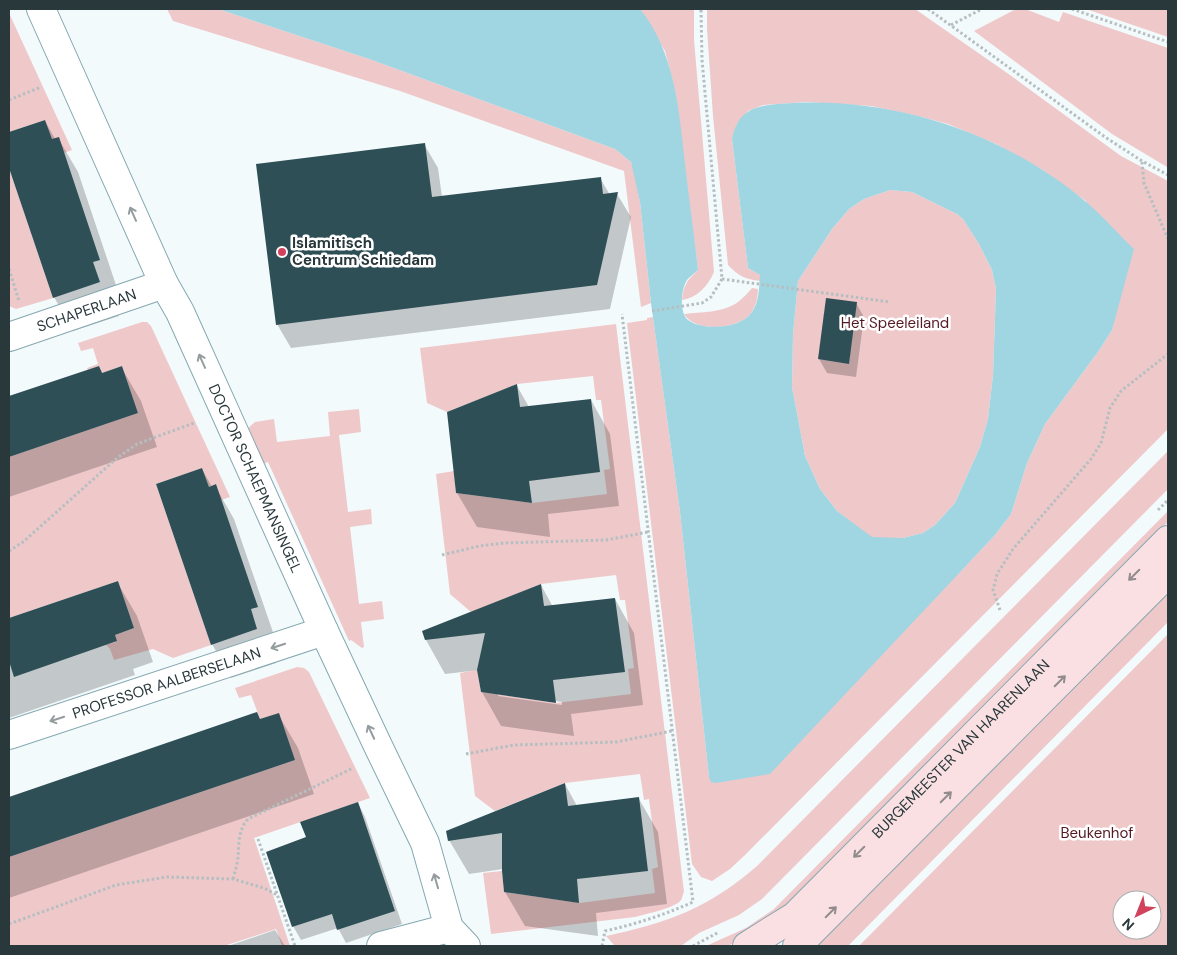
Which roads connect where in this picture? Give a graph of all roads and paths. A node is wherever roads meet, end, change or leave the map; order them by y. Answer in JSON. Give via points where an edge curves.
{"nodes":[{"id":1,"x":41,"y":9,"type":"edge"},
{"id":2,"x":701,"y":9,"type":"edge"},
{"id":3,"x":928,"y":9,"type":"edge"},
{"id":4,"x":982,"y":9,"type":"edge"},
{"id":5,"x":1072,"y":9,"type":"edge"},
{"id":6,"x":952,"y":25,"type":"junction"},
{"id":7,"x":1168,"y":42,"type":"edge"},
{"id":8,"x":1142,"y":161,"type":"junction"},
{"id":9,"x":1168,"y":174,"type":"edge"},
{"id":10,"x":1168,"y":239,"type":"edge"},
{"id":11,"x":722,"y":279,"type":"junction"},
{"id":12,"x":164,"y":284,"type":"junction"},
{"id":13,"x":890,"y":302,"type":"dead end"},
{"id":14,"x":652,"y":311,"type":"dead end"},
{"id":15,"x":622,"y":314,"type":"dead end"},
{"id":16,"x":9,"y":337,"type":"edge"},
{"id":17,"x":1168,"y":354,"type":"edge"},
{"id":18,"x":226,"y":414,"type":"junction"},
{"id":19,"x":648,"y":532,"type":"junction"},
{"id":20,"x":1168,"y":540,"type":"edge"},
{"id":21,"x":9,"y":551,"type":"edge"},
{"id":22,"x":442,"y":555,"type":"dead end"},
{"id":23,"x":1168,"y":573,"type":"edge"},
{"id":24,"x":1000,"y":610,"type":"dead end"},
{"id":25,"x":324,"y":631,"type":"junction"},
{"id":26,"x":672,"y":731,"type":"junction"},
{"id":27,"x":9,"y":736,"type":"edge"},
{"id":28,"x":466,"y":754,"type":"dead end"},
{"id":29,"x":355,"y":767,"type":"dead end"},
{"id":30,"x":258,"y":839,"type":"dead end"},
{"id":31,"x":233,"y":878,"type":"junction"},
{"id":32,"x":277,"y":895,"type":"junction"},
{"id":33,"x":9,"y":924,"type":"edge"},
{"id":34,"x":458,"y":937,"type":"edge"},
{"id":35,"x":295,"y":946,"type":"edge"},
{"id":36,"x":381,"y":946,"type":"edge"},
{"id":37,"x":602,"y":946,"type":"edge"},
{"id":38,"x":747,"y":946,"type":"edge"},
{"id":39,"x":797,"y":946,"type":"edge"}],
"edges":[{"from":12,"to":1,"type":"street","name":"DOCTOR SCHAEPMANSINGEL","one_way":true},
{"from":2,"to":11,"type":"path","via":[[703,69]]},
{"from":3,"to":6,"type":"path"},
{"from":4,"to":6,"type":"path"},
{"from":5,"to":7,"type":"path"},
{"from":6,"to":8,"type":"path"},
{"from":8,"to":9,"type":"path"},
{"from":8,"to":10,"type":"path","via":[[1144,183]]},
{"from":11,"to":13,"type":"path"},
{"from":11,"to":14,"type":"path","via":[[711,297],[702,303]]},
{"from":12,"to":16,"type":"street","name":"SCHAPERLAAN"},
{"from":18,"to":12,"type":"street","name":"DOCTOR SCHAEPMANSINGEL","one_way":true},
{"from":15,"to":19,"type":"path"},
{"from":17,"to":24,"type":"path","via":[[1121,391],[1110,408],[1101,443],[1091,459],[1013,549],[997,574],[993,590]]},
{"from":18,"to":21,"type":"path","via":[[137,444]]},
{"from":18,"to":25,"type":"street","name":"DOCTOR SCHAEPMANSINGEL"},
{"from":19,"to":22,"type":"path","via":[[606,540],[504,543]]},
{"from":19,"to":26,"type":"path"},
{"from":20,"to":38,"type":"main road","name":"BURGEMEESTER VAN HAARENLAAN","one_way":true,"via":[[795,916]]},
{"from":39,"to":23,"type":"main road","name":"BURGEMEESTER VAN HAARENLAAN","one_way":true},
{"from":25,"to":27,"type":"street","name":"PROFESSOR AALBERSELAAN","one_way":true},
{"from":34,"to":25,"type":"street","name":"DOCTOR SCHAEPMANSINGEL","one_way":true,"via":[[425,843]]},
{"from":26,"to":28,"type":"path","via":[[616,742],[514,745]]},
{"from":26,"to":37,"type":"path","via":[[693,902],[666,914],[605,931]]},
{"from":29,"to":31,"type":"path","via":[[248,819],[240,835]]},
{"from":30,"to":32,"type":"path"},
{"from":31,"to":32,"type":"path"},
{"from":31,"to":33,"type":"path","via":[[167,877],[116,885]]},
{"from":32,"to":35,"type":"path"},
{"from":34,"to":36,"type":"street"}]}
